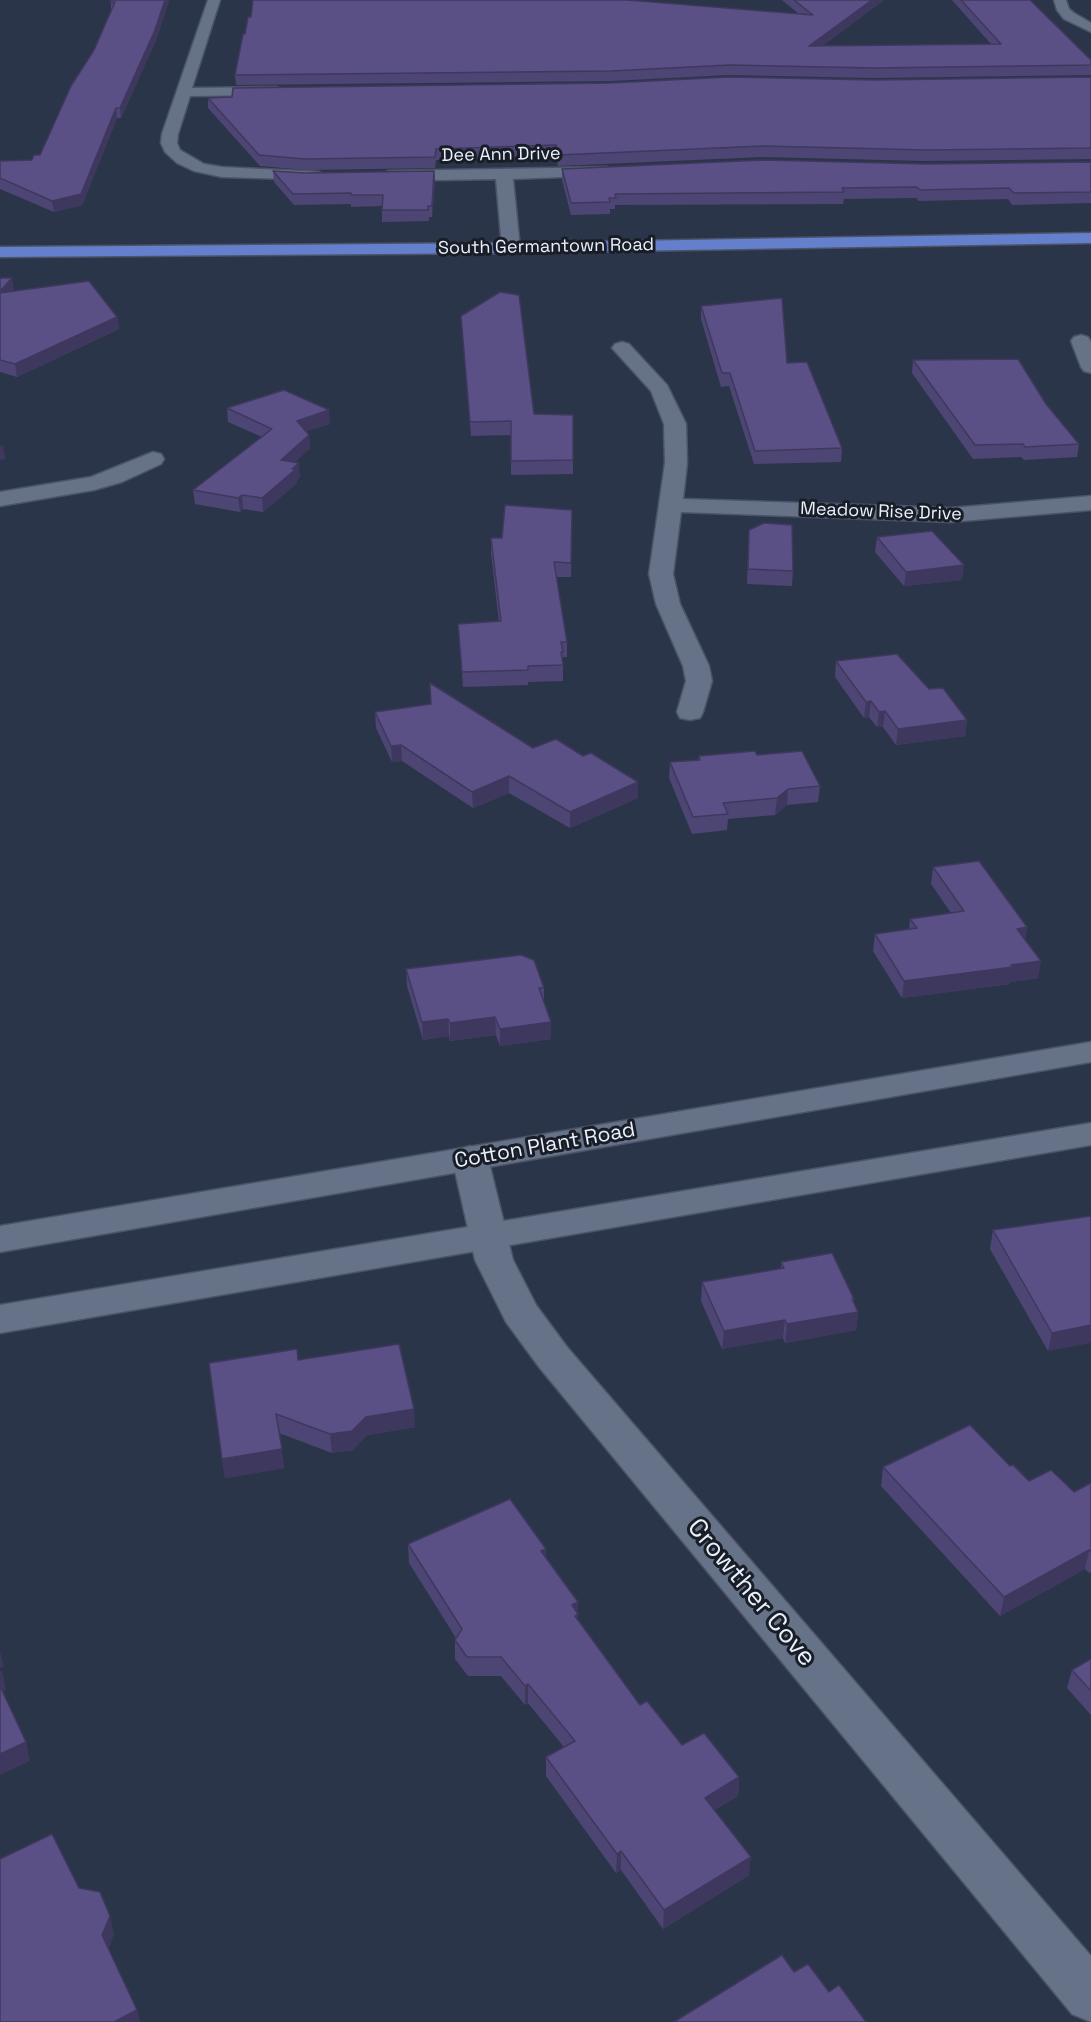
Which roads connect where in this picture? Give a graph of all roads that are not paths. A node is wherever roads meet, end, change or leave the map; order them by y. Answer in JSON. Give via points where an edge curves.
{"nodes":[{"id":1,"x":214,"y":0,"type":"edge"},
{"id":2,"x":1060,"y":0,"type":"edge"},
{"id":3,"x":1091,"y":28,"type":"edge"},
{"id":4,"x":291,"y":91,"type":"edge"},
{"id":5,"x":186,"y":92,"type":"junction"},
{"id":6,"x":626,"y":172,"type":"edge"},
{"id":7,"x":504,"y":174,"type":"junction"},
{"id":8,"x":368,"y":176,"type":"edge"},
{"id":9,"x":336,"y":177,"type":"edge"},
{"id":10,"x":1091,"y":238,"type":"edge"},
{"id":11,"x":511,"y":248,"type":"junction"},
{"id":12,"x":0,"y":252,"type":"edge"},
{"id":13,"x":1081,"y":341,"type":"dead end"},
{"id":14,"x":622,"y":348,"type":"dead end"},
{"id":15,"x":1091,"y":367,"type":"edge"},
{"id":16,"x":153,"y":459,"type":"dead end"},
{"id":17,"x":0,"y":499,"type":"edge"},
{"id":18,"x":1091,"y":503,"type":"edge"},
{"id":19,"x":670,"y":505,"type":"junction"},
{"id":20,"x":690,"y":712,"type":"dead end"},
{"id":21,"x":1091,"y":1052,"type":"edge"},
{"id":22,"x":1091,"y":1134,"type":"edge"},
{"id":23,"x":470,"y":1158,"type":"junction"},
{"id":24,"x":488,"y":1236,"type":"junction"},
{"id":25,"x":0,"y":1239,"type":"edge"},
{"id":26,"x":0,"y":1319,"type":"edge"},
{"id":27,"x":1091,"y":1996,"type":"edge"}],
"edges":[{"from":1,"to":5,"type":"street"},
{"from":2,"to":3,"type":"street","via":[[1069,16]]},
{"from":4,"to":5,"type":"street"},
{"from":5,"to":9,"type":"street","via":[[169,143],[183,160],[200,168],[262,176]]},
{"from":6,"to":7,"type":"street","name":"Dee Ann Drive"},
{"from":7,"to":8,"type":"street","name":"Dee Ann Drive"},
{"from":7,"to":11,"type":"street"},
{"from":10,"to":11,"type":"main road","name":"South Germantown Road"},
{"from":11,"to":12,"type":"main road","name":"South Germantown Road"},
{"from":13,"to":15,"type":"street"},
{"from":14,"to":19,"type":"street","via":[[660,389],[675,424],[677,443]]},
{"from":16,"to":17,"type":"street","via":[[94,483]]},
{"from":18,"to":19,"type":"street","name":"Meadow Rise Drive","via":[[951,515]]},
{"from":19,"to":20,"type":"street","via":[[661,574],[668,604],[696,666],[699,681]]},
{"from":21,"to":23,"type":"street","name":"Cotton Plant Road"},
{"from":22,"to":24,"type":"street"},
{"from":23,"to":24,"type":"street","name":"Crowther Cove"},
{"from":23,"to":25,"type":"street","name":"Cotton Plant Road"},
{"from":24,"to":26,"type":"street"},
{"from":24,"to":27,"type":"street","name":"Crowther Cove","via":[[505,1285],[553,1357]]}]}
